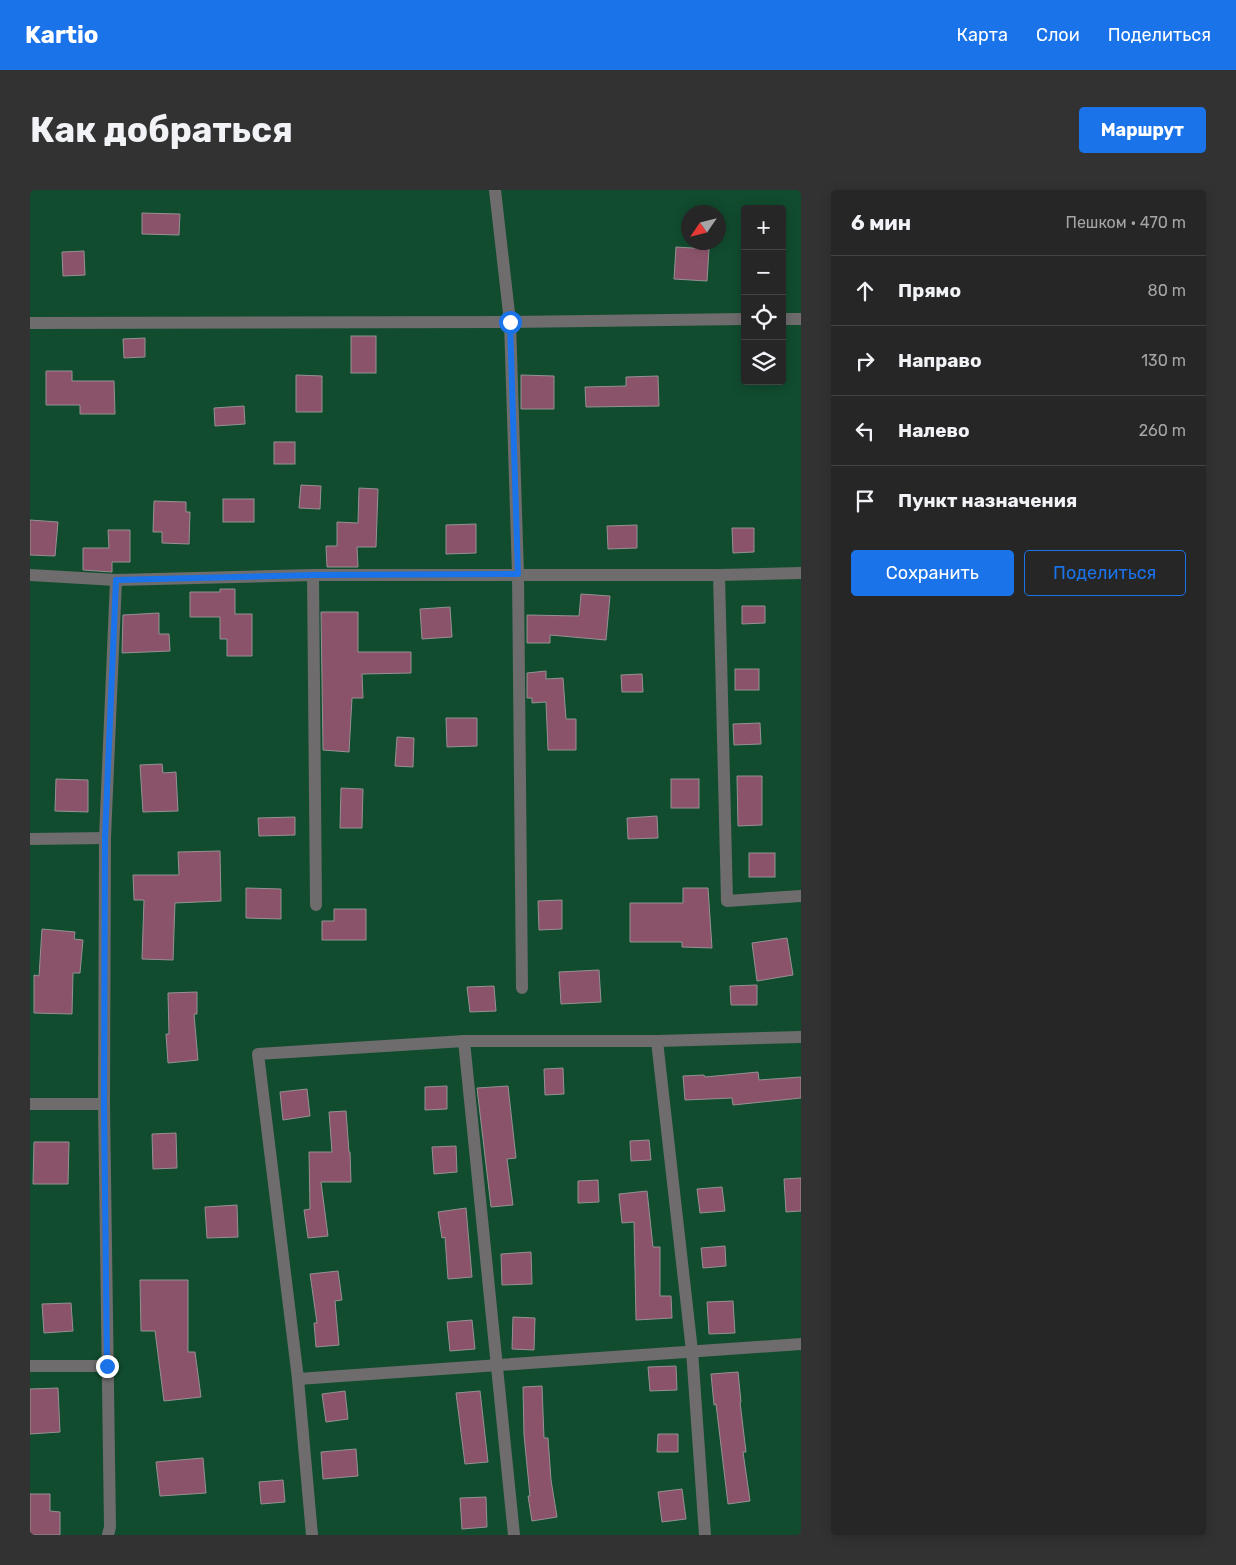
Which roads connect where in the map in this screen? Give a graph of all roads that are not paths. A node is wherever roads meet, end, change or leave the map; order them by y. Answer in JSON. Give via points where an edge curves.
{"nodes":[{"id":1,"x":495,"y":190,"type":"edge"},
{"id":2,"x":741,"y":319,"type":"edge"},
{"id":3,"x":786,"y":319,"type":"edge"},
{"id":4,"x":801,"y":319,"type":"edge"},
{"id":5,"x":510,"y":322,"type":"junction"},
{"id":6,"x":30,"y":323,"type":"edge"},
{"id":7,"x":801,"y":573,"type":"edge"},
{"id":8,"x":518,"y":574,"type":"junction"},
{"id":9,"x":30,"y":575,"type":"edge"},
{"id":10,"x":313,"y":575,"type":"junction"},
{"id":11,"x":719,"y":575,"type":"junction"},
{"id":12,"x":116,"y":580,"type":"junction"},
{"id":13,"x":105,"y":838,"type":"junction"},
{"id":14,"x":30,"y":839,"type":"edge"},
{"id":15,"x":801,"y":896,"type":"edge"},
{"id":16,"x":316,"y":905,"type":"dead end"},
{"id":17,"x":522,"y":988,"type":"dead end"},
{"id":18,"x":801,"y":1037,"type":"edge"},
{"id":19,"x":464,"y":1041,"type":"junction"},
{"id":20,"x":657,"y":1041,"type":"junction"},
{"id":21,"x":30,"y":1104,"type":"edge"},
{"id":22,"x":104,"y":1104,"type":"junction"},
{"id":23,"x":801,"y":1344,"type":"edge"},
{"id":24,"x":692,"y":1351,"type":"junction"},
{"id":25,"x":497,"y":1365,"type":"junction"},
{"id":26,"x":30,"y":1366,"type":"edge"},
{"id":27,"x":107,"y":1366,"type":"junction"},
{"id":28,"x":298,"y":1378,"type":"junction"},
{"id":29,"x":108,"y":1535,"type":"edge"},
{"id":30,"x":312,"y":1535,"type":"edge"},
{"id":31,"x":514,"y":1535,"type":"edge"},
{"id":32,"x":705,"y":1535,"type":"edge"}],
"edges":[{"from":1,"to":5,"type":"street"},
{"from":2,"to":5,"type":"street"},
{"from":3,"to":4,"type":"street"},
{"from":5,"to":6,"type":"street"},
{"from":5,"to":8,"type":"street"},
{"from":7,"to":11,"type":"street"},
{"from":8,"to":10,"type":"street"},
{"from":8,"to":11,"type":"street"},
{"from":8,"to":17,"type":"street"},
{"from":9,"to":12,"type":"street"},
{"from":10,"to":12,"type":"street"},
{"from":10,"to":16,"type":"street"},
{"from":11,"to":15,"type":"street","via":[[727,901]]},
{"from":12,"to":13,"type":"street"},
{"from":13,"to":14,"type":"street"},
{"from":13,"to":22,"type":"street"},
{"from":18,"to":20,"type":"street"},
{"from":19,"to":20,"type":"street"},
{"from":19,"to":25,"type":"street"},
{"from":19,"to":28,"type":"street","via":[[258,1054]]},
{"from":20,"to":24,"type":"street"},
{"from":21,"to":22,"type":"street"},
{"from":22,"to":27,"type":"street"},
{"from":23,"to":24,"type":"street"},
{"from":24,"to":25,"type":"street"},
{"from":24,"to":32,"type":"street"},
{"from":25,"to":28,"type":"street"},
{"from":25,"to":31,"type":"street"},
{"from":26,"to":27,"type":"street"},
{"from":27,"to":29,"type":"street"},
{"from":28,"to":30,"type":"street"}]}
